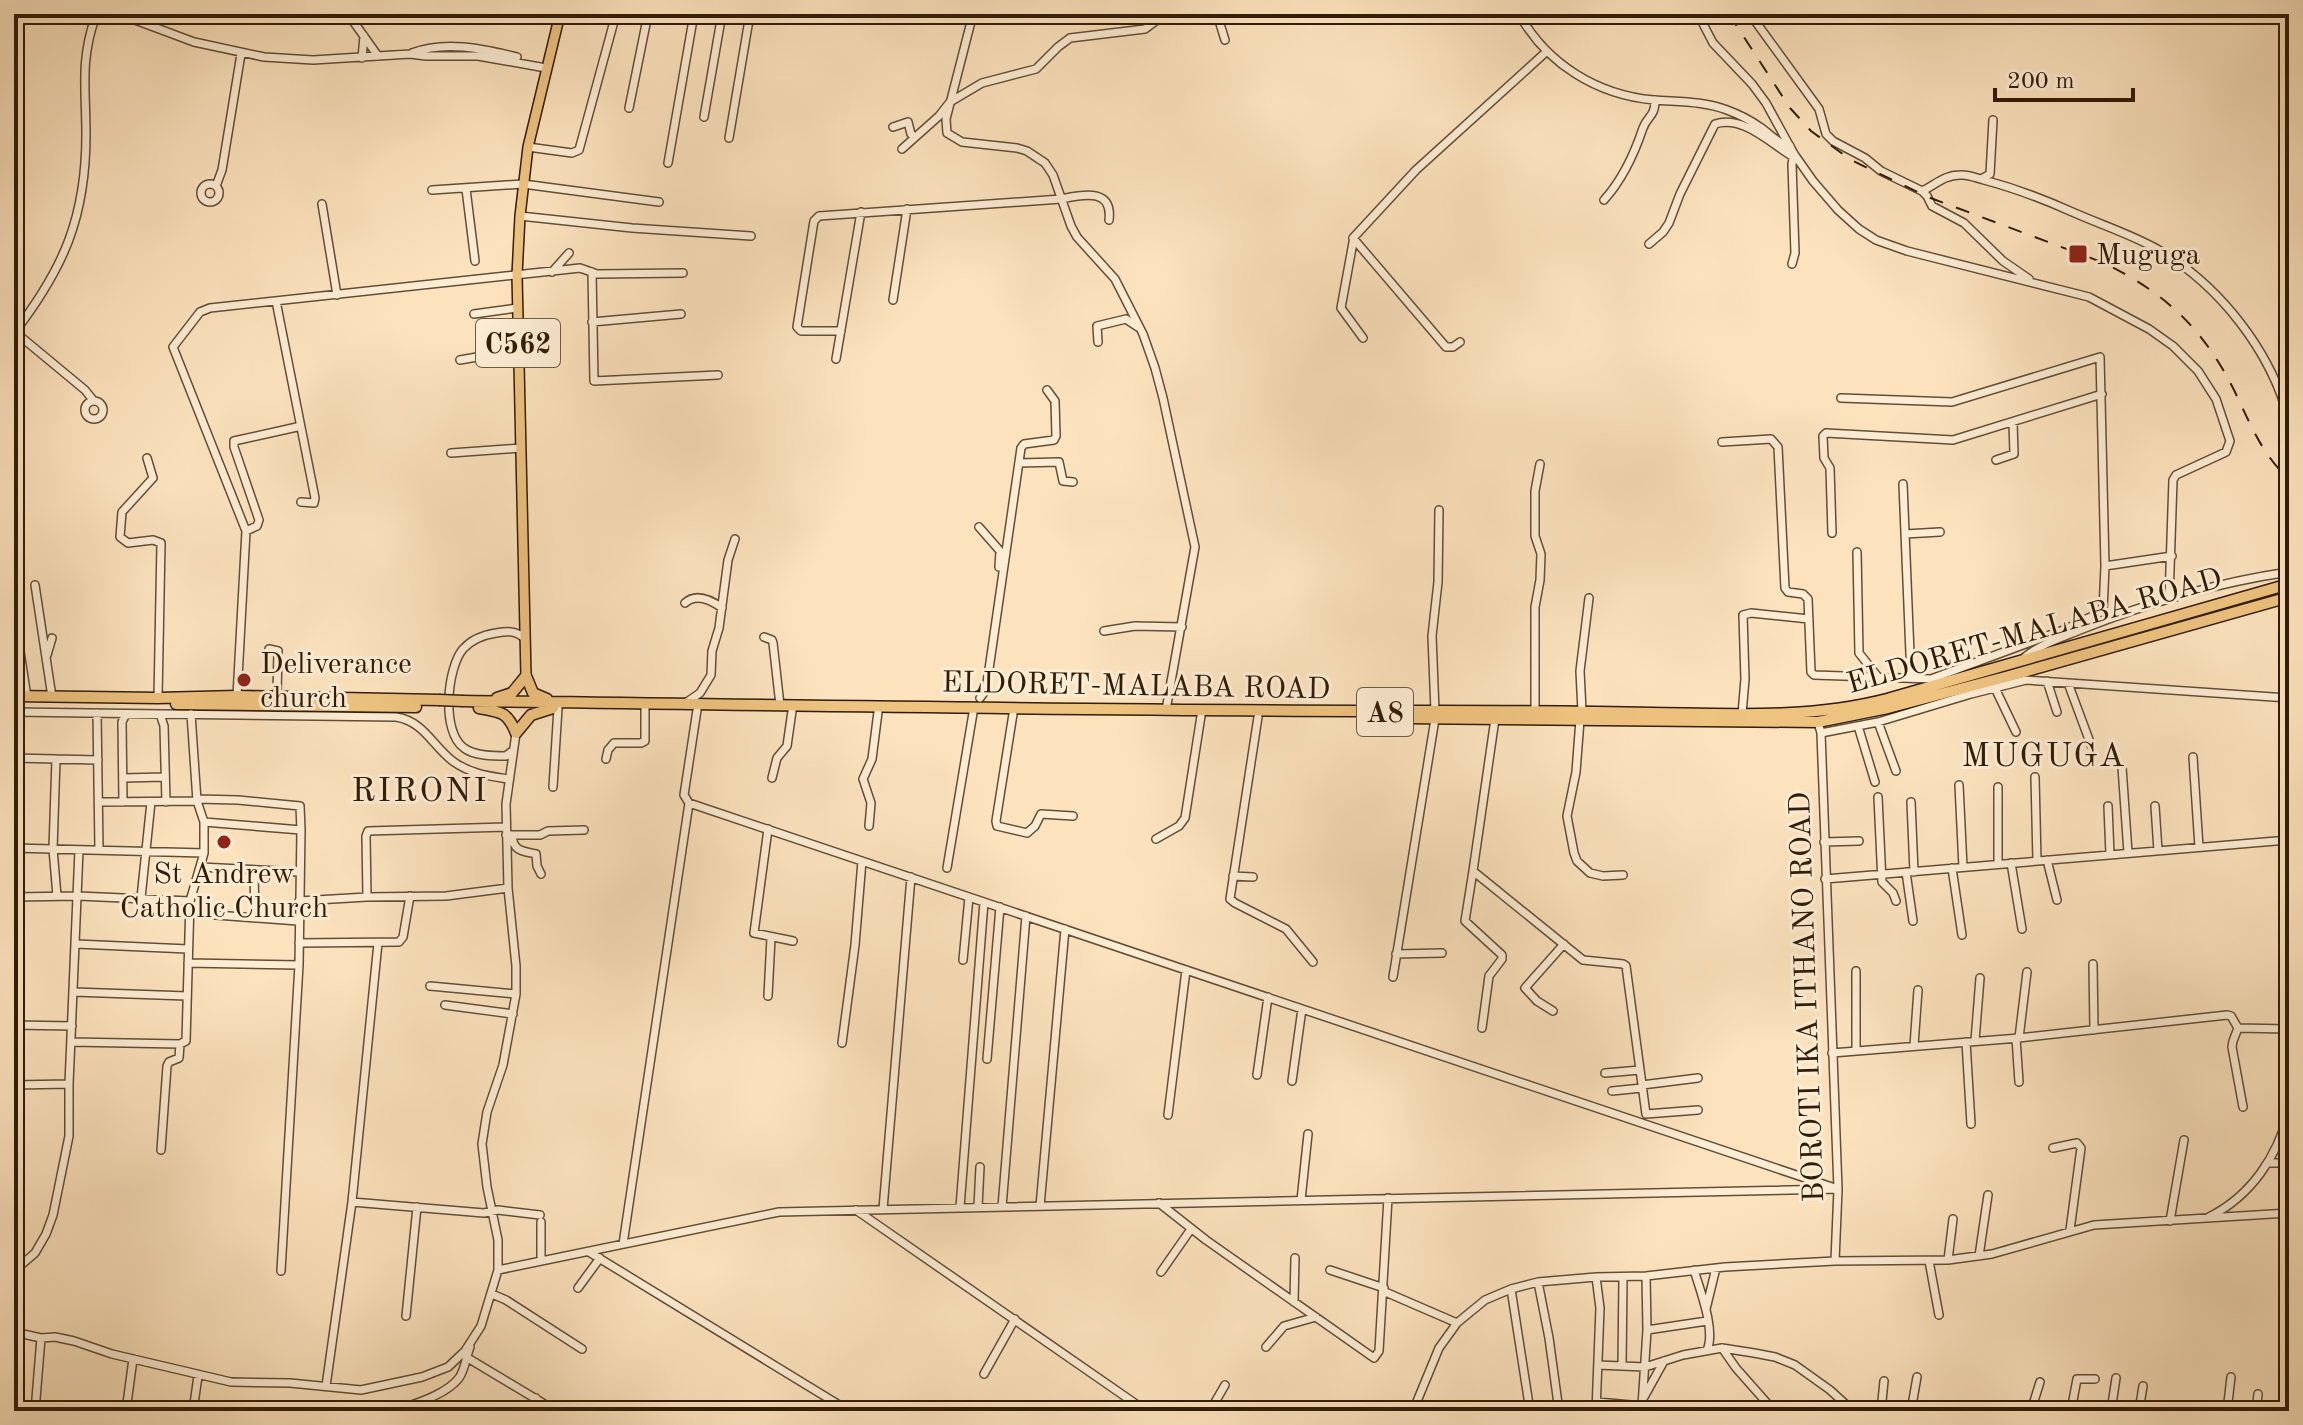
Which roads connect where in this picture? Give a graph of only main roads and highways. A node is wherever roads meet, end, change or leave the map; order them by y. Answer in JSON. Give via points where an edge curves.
{"nodes":[{"id":1,"x":560,"y":14,"type":"edge"},
{"id":2,"x":2289,"y":584,"type":"edge"},
{"id":3,"x":2289,"y":597,"type":"edge"},
{"id":4,"x":526,"y":676,"type":"junction"},
{"id":5,"x":14,"y":699,"type":"edge"},
{"id":6,"x":438,"y":704,"type":"junction"},
{"id":7,"x":479,"y":704,"type":"junction"},
{"id":8,"x":559,"y":706,"type":"junction"},
{"id":9,"x":977,"y":706,"type":"junction"},
{"id":10,"x":1435,"y":715,"type":"junction"},
{"id":11,"x":1581,"y":716,"type":"junction"}],
"edges":[{"from":1,"to":4,"type":"main road","number":"C562","via":[[528,147],[520,216],[517,308]]},
{"from":2,"to":11,"type":"highway","name":"ELDORET-MALABA ROAD","number":"A8","via":[[1862,706]]},
{"from":3,"to":11,"type":"highway","name":"ELDORET-MALABA ROAD","number":"A8","via":[[1820,727]]},
{"from":4,"to":7,"type":"highway","via":[[512,693]]},
{"from":4,"to":8,"type":"highway","via":[[529,688]]},
{"from":5,"to":6,"type":"highway","name":"ELDORET-MALABA ROAD","number":"A8"},
{"from":5,"to":6,"type":"highway","name":"ELDORET-MALABA ROAD","number":"A8","via":[[238,694]]},
{"from":6,"to":7,"type":"highway","name":"ELDORET-MALABA ROAD","number":"A8","bridge":true},
{"from":7,"to":8,"type":"highway","name":"ELDORET-MALABA ROAD","number":"A8"},
{"from":7,"to":8,"type":"highway","via":[[504,714],[516,733],[531,715]]},
{"from":8,"to":9,"type":"highway","name":"ELDORET-MALABA ROAD","number":"A8"},
{"from":8,"to":9,"type":"highway","name":"ELDORET-MALABA ROAD","number":"A8","via":[[878,712]]},
{"from":9,"to":10,"type":"highway","name":"ELDORET-MALABA ROAD","number":"A8"},
{"from":9,"to":10,"type":"highway","name":"ELDORET-MALABA ROAD","number":"A8","via":[[1013,714]]},
{"from":10,"to":11,"type":"highway","name":"ELDORET-MALABA ROAD","number":"A8"},
{"from":10,"to":11,"type":"highway","name":"ELDORET-MALABA ROAD","number":"A8","via":[[1535,711]]}]}
